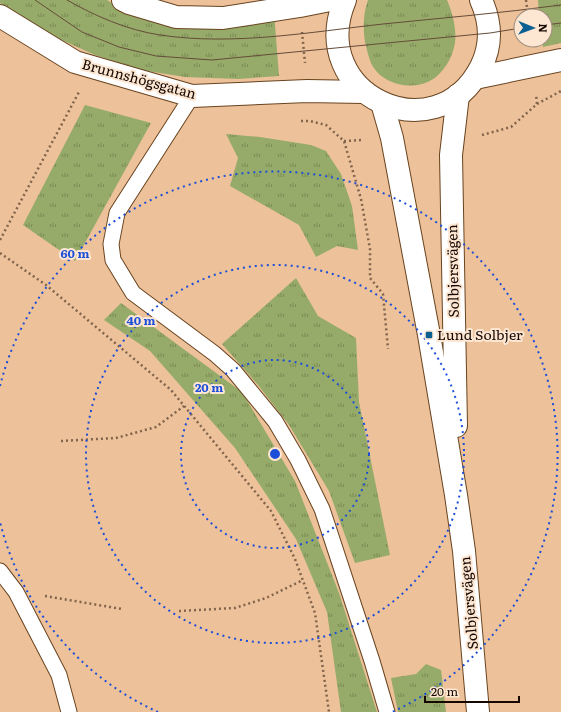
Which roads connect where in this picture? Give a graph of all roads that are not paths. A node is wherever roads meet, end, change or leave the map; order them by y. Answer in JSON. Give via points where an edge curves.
{"nodes":[{"id":1,"x":123,"y":0,"type":"edge"},
{"id":2,"x":330,"y":0,"type":"edge"},
{"id":3,"x":345,"y":0,"type":"edge"},
{"id":4,"x":481,"y":0,"type":"edge"},
{"id":5,"x":0,"y":16,"type":"edge"},
{"id":6,"x":561,"y":60,"type":"edge"},
{"id":7,"x":475,"y":78,"type":"junction"},
{"id":8,"x":364,"y":92,"type":"junction"},
{"id":9,"x":458,"y":95,"type":"junction"},
{"id":10,"x":192,"y":96,"type":"junction"},
{"id":11,"x":382,"y":104,"type":"junction"},
{"id":12,"x":456,"y":495,"type":"junction"},
{"id":13,"x":0,"y":571,"type":"edge"},
{"id":14,"x":69,"y":712,"type":"edge"},
{"id":15,"x":387,"y":712,"type":"edge"},
{"id":16,"x":478,"y":712,"type":"edge"}],
"edges":[{"from":1,"to":2,"type":"main road","via":[[176,17],[223,18]]},
{"from":3,"to":8,"type":"main road","via":[[337,29],[338,48],[343,64]]},
{"from":4,"to":7,"type":"main road","via":[[487,13],[490,33],[486,57]]},
{"from":5,"to":10,"type":"main road","name":"Brunnshögsgatan","via":[[75,62]]},
{"from":6,"to":7,"type":"main road"},
{"from":7,"to":9,"type":"main road","via":[[465,91]]},
{"from":8,"to":10,"type":"main road","name":"Brunnshögsgatan","via":[[307,91]]},
{"from":8,"to":11,"type":"main road"},
{"from":9,"to":11,"type":"main road","via":[[434,107],[417,110]]},
{"from":9,"to":12,"type":"main road","name":"Solbjersvägen","via":[[451,155]]},
{"from":10,"to":15,"type":"lane","via":[[117,213],[110,244],[113,260],[133,293],[233,370],[275,421],[322,509]]},
{"from":11,"to":12,"type":"main road","name":"Solbjersvägen","via":[[394,146]]},
{"from":12,"to":16,"type":"main road","name":"Solbjersvägen","via":[[464,552]]},
{"from":13,"to":14,"type":"lane","via":[[16,592],[59,675]]}]}
